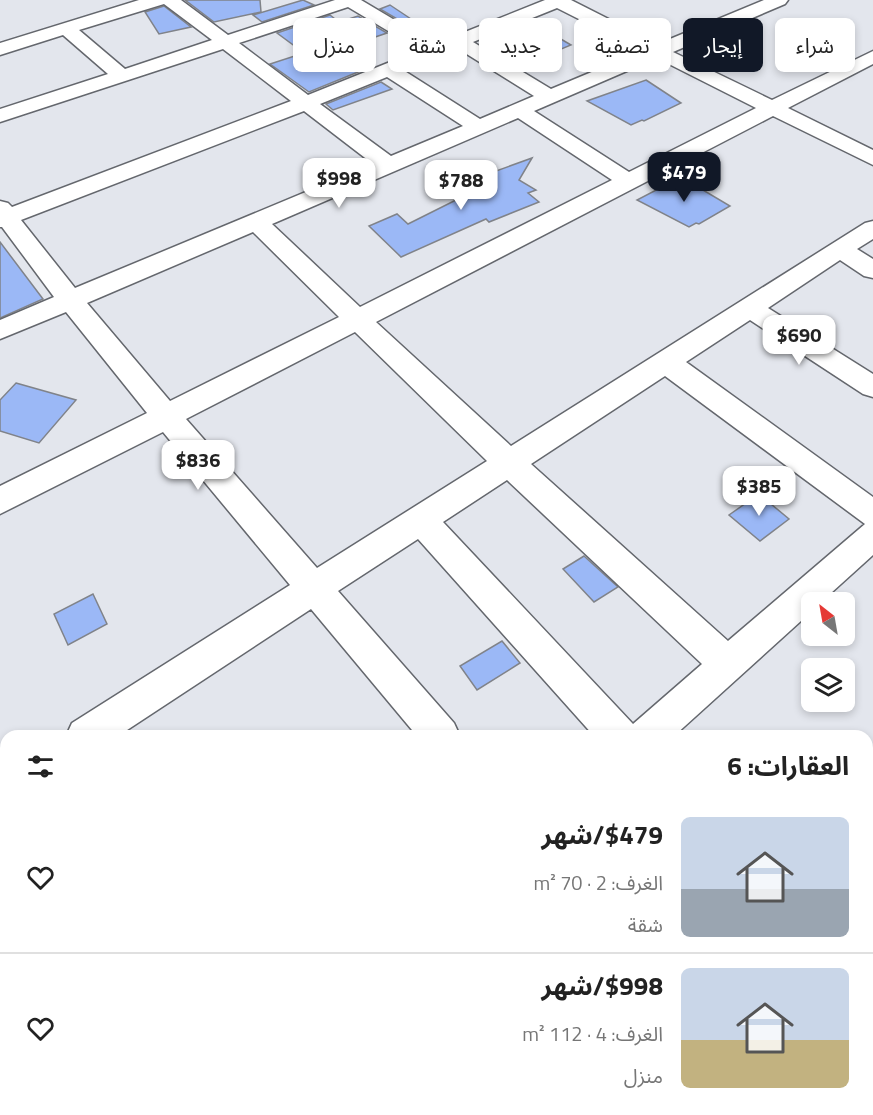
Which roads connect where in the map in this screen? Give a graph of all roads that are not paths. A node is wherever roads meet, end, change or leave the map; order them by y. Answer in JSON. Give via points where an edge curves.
{"nodes":[{"id":1,"x":157,"y":0,"type":"edge"},
{"id":2,"x":170,"y":0,"type":"edge"},
{"id":3,"x":351,"y":0,"type":"edge"},
{"id":4,"x":779,"y":0,"type":"edge"},
{"id":5,"x":558,"y":1,"type":"edge"},
{"id":6,"x":592,"y":18,"type":"edge"},
{"id":7,"x":388,"y":23,"type":"edge"},
{"id":8,"x":66,"y":29,"type":"junction"},
{"id":9,"x":467,"y":37,"type":"edge"},
{"id":10,"x":225,"y":42,"type":"junction"},
{"id":11,"x":467,"y":47,"type":"edge"},
{"id":12,"x":671,"y":48,"type":"edge"},
{"id":13,"x":0,"y":49,"type":"edge"},
{"id":14,"x":671,"y":57,"type":"edge"},
{"id":15,"x":873,"y":57,"type":"edge"},
{"id":16,"x":388,"y":69,"type":"edge"},
{"id":17,"x":393,"y":72,"type":"edge"},
{"id":18,"x":613,"y":72,"type":"edge"},
{"id":19,"x":122,"y":76,"type":"junction"},
{"id":20,"x":551,"y":98,"type":"junction"},
{"id":21,"x":305,"y":103,"type":"junction"},
{"id":22,"x":774,"y":108,"type":"junction"},
{"id":23,"x":520,"y":111,"type":"junction"},
{"id":24,"x":0,"y":116,"type":"edge"},
{"id":25,"x":480,"y":128,"type":"junction"},
{"id":26,"x":873,"y":158,"type":"edge"},
{"id":27,"x":390,"y":166,"type":"junction"},
{"id":28,"x":630,"y":182,"type":"junction"},
{"id":29,"x":2,"y":215,"type":"edge"},
{"id":30,"x":256,"y":222,"type":"junction"},
{"id":31,"x":873,"y":228,"type":"edge"},
{"id":32,"x":840,"y":249,"type":"junction"},
{"id":33,"x":873,"y":270,"type":"edge"},
{"id":34,"x":69,"y":299,"type":"junction"},
{"id":35,"x":750,"y":308,"type":"junction"},
{"id":36,"x":357,"y":321,"type":"junction"},
{"id":37,"x":0,"y":330,"type":"edge"},
{"id":38,"x":666,"y":362,"type":"junction"},
{"id":39,"x":873,"y":387,"type":"edge"},
{"id":40,"x":167,"y":417,"type":"junction"},
{"id":41,"x":509,"y":464,"type":"junction"},
{"id":42,"x":0,"y":501,"type":"edge"},
{"id":43,"x":873,"y":514,"type":"edge"},
{"id":44,"x":420,"y":520,"type":"junction"},
{"id":45,"x":873,"y":535,"type":"edge"},
{"id":46,"x":314,"y":589,"type":"junction"},
{"id":47,"x":728,"y":665,"type":"junction"},
{"id":48,"x":94,"y":730,"type":"edge"},
{"id":49,"x":436,"y":730,"type":"edge"},
{"id":50,"x":613,"y":730,"type":"edge"},
{"id":51,"x":654,"y":730,"type":"edge"}],
"edges":[{"from":1,"to":8,"type":"street"},
{"from":2,"to":10,"type":"street"},
{"from":3,"to":7,"type":"street"},
{"from":3,"to":10,"type":"street"},
{"from":4,"to":12,"type":"street"},
{"from":5,"to":6,"type":"street"},
{"from":5,"to":9,"type":"street"},
{"from":8,"to":13,"type":"street"},
{"from":8,"to":19,"type":"street"},
{"from":10,"to":19,"type":"street"},
{"from":10,"to":21,"type":"street"},
{"from":11,"to":20,"type":"street"},
{"from":14,"to":22,"type":"street"},
{"from":15,"to":22,"type":"street"},
{"from":16,"to":21,"type":"street"},
{"from":17,"to":25,"type":"street"},
{"from":18,"to":20,"type":"street"},
{"from":19,"to":24,"type":"street"},
{"from":20,"to":23,"type":"street"},
{"from":21,"to":27,"type":"street"},
{"from":21,"to":29,"type":"street"},
{"from":22,"to":26,"type":"street"},
{"from":22,"to":28,"type":"street"},
{"from":23,"to":25,"type":"street"},
{"from":23,"to":28,"type":"street"},
{"from":25,"to":27,"type":"street"},
{"from":27,"to":30,"type":"street"},
{"from":28,"to":36,"type":"street"},
{"from":29,"to":34,"type":"street"},
{"from":30,"to":34,"type":"street"},
{"from":30,"to":36,"type":"street"},
{"from":31,"to":32,"type":"street"},
{"from":32,"to":33,"type":"street"},
{"from":32,"to":35,"type":"street"},
{"from":34,"to":37,"type":"street"},
{"from":34,"to":40,"type":"street"},
{"from":35,"to":38,"type":"street"},
{"from":35,"to":39,"type":"street"},
{"from":36,"to":40,"type":"street"},
{"from":36,"to":41,"type":"street"},
{"from":38,"to":41,"type":"street"},
{"from":38,"to":43,"type":"street"},
{"from":40,"to":42,"type":"street"},
{"from":40,"to":46,"type":"street"},
{"from":41,"to":44,"type":"street"},
{"from":41,"to":47,"type":"street"},
{"from":44,"to":46,"type":"street"},
{"from":44,"to":50,"type":"street"},
{"from":45,"to":47,"type":"street"},
{"from":46,"to":48,"type":"street"},
{"from":46,"to":49,"type":"street"},
{"from":47,"to":51,"type":"street"}]}
